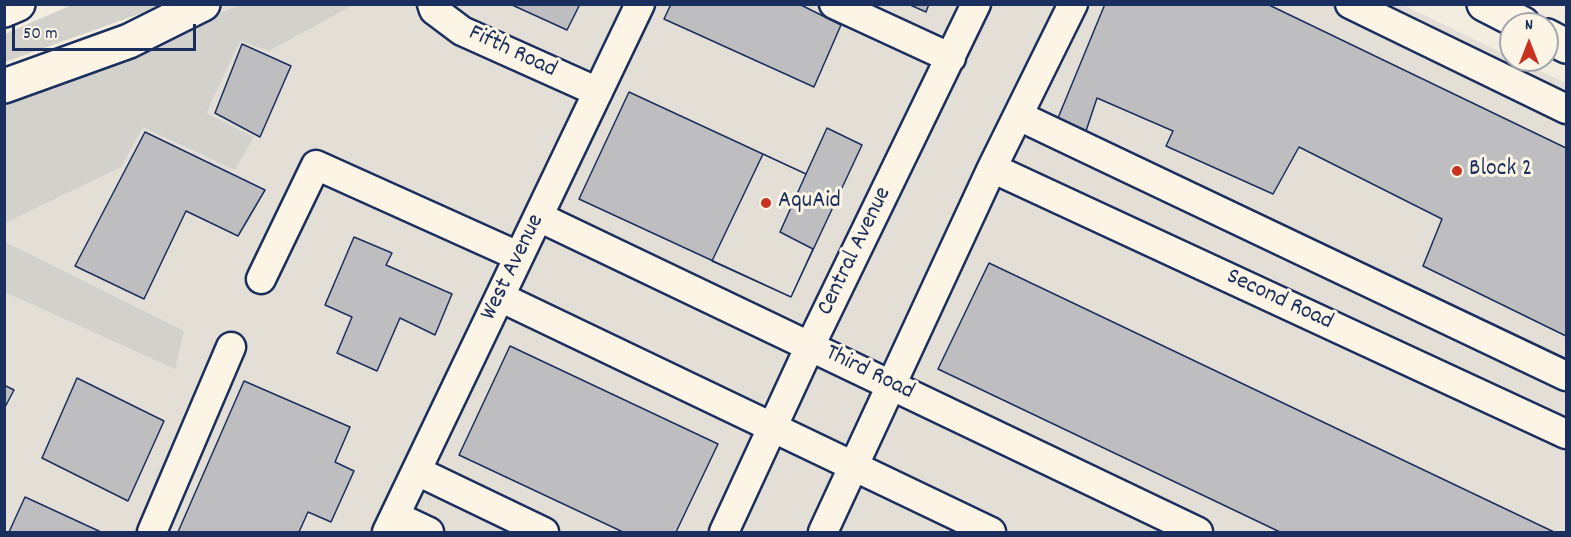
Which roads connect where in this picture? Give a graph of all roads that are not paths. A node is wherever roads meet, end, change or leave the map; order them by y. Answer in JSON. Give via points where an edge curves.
{"nodes":[{"id":1,"x":18,"y":4,"type":"edge"},
{"id":2,"x":203,"y":4,"type":"edge"},
{"id":3,"x":432,"y":4,"type":"edge"},
{"id":4,"x":640,"y":4,"type":"edge"},
{"id":5,"x":834,"y":4,"type":"edge"},
{"id":6,"x":976,"y":4,"type":"edge"},
{"id":7,"x":1072,"y":4,"type":"edge"},
{"id":8,"x":1350,"y":4,"type":"edge"},
{"id":9,"x":1484,"y":4,"type":"edge"},
{"id":10,"x":4,"y":10,"type":"edge"},
{"id":11,"x":1500,"y":12,"type":"edge"},
{"id":12,"x":951,"y":58,"type":"junction"},
{"id":13,"x":4,"y":86,"type":"edge"},
{"id":14,"x":598,"y":92,"type":"junction"},
{"id":15,"x":1566,"y":109,"type":"edge"},
{"id":16,"x":1019,"y":116,"type":"junction"},
{"id":17,"x":992,"y":168,"type":"junction"},
{"id":18,"x":539,"y":217,"type":"junction"},
{"id":19,"x":519,"y":256,"type":"junction"},
{"id":20,"x":261,"y":279,"type":"dead end"},
{"id":21,"x":500,"y":297,"type":"junction"},
{"id":22,"x":810,"y":346,"type":"junction"},
{"id":23,"x":231,"y":347,"type":"dead end"},
{"id":24,"x":1566,"y":376,"type":"edge"},
{"id":25,"x":891,"y":385,"type":"junction"},
{"id":26,"x":772,"y":428,"type":"junction"},
{"id":27,"x":1566,"y":434,"type":"edge"},
{"id":28,"x":854,"y":467,"type":"junction"},
{"id":29,"x":417,"y":471,"type":"junction"},
{"id":30,"x":391,"y":524,"type":"edge"},
{"id":31,"x":152,"y":532,"type":"edge"},
{"id":32,"x":429,"y":532,"type":"edge"},
{"id":33,"x":544,"y":532,"type":"edge"},
{"id":34,"x":724,"y":532,"type":"edge"},
{"id":35,"x":823,"y":532,"type":"edge"},
{"id":36,"x":991,"y":532,"type":"edge"},
{"id":37,"x":1198,"y":532,"type":"edge"}],
"edges":[{"from":1,"to":10,"type":"main road"},
{"from":2,"to":13,"type":"main road","via":[[129,41]]},
{"from":3,"to":14,"type":"street","name":"Fifth Road","via":[[434,10],[462,31]]},
{"from":4,"to":14,"type":"street","name":"West Avenue"},
{"from":5,"to":12,"type":"street"},
{"from":6,"to":12,"type":"street","name":"Central Avenue"},
{"from":7,"to":16,"type":"street"},
{"from":8,"to":15,"type":"street"},
{"from":9,"to":11,"type":"main road"},
{"from":12,"to":22,"type":"street","name":"Central Avenue"},
{"from":14,"to":18,"type":"street","name":"West Avenue"},
{"from":16,"to":17,"type":"street"},
{"from":16,"to":24,"type":"street"},
{"from":17,"to":25,"type":"street"},
{"from":17,"to":27,"type":"street","name":"Second Road"},
{"from":18,"to":19,"type":"street","name":"West Avenue"},
{"from":18,"to":22,"type":"street","name":"Third Road"},
{"from":19,"to":20,"type":"street","via":[[316,165]]},
{"from":19,"to":21,"type":"street","name":"West Avenue"},
{"from":21,"to":26,"type":"street"},
{"from":21,"to":29,"type":"street","name":"West Avenue"},
{"from":22,"to":25,"type":"street","name":"Third Road"},
{"from":22,"to":26,"type":"street","name":"Central Avenue"},
{"from":23,"to":31,"type":"street"},
{"from":25,"to":28,"type":"street"},
{"from":25,"to":37,"type":"street","name":"Third Road"},
{"from":26,"to":28,"type":"street"},
{"from":26,"to":34,"type":"street","name":"Central Avenue"},
{"from":28,"to":35,"type":"street"},
{"from":28,"to":36,"type":"street"},
{"from":29,"to":30,"type":"street","name":"West Avenue"},
{"from":29,"to":33,"type":"street"},
{"from":30,"to":32,"type":"street"}]}
